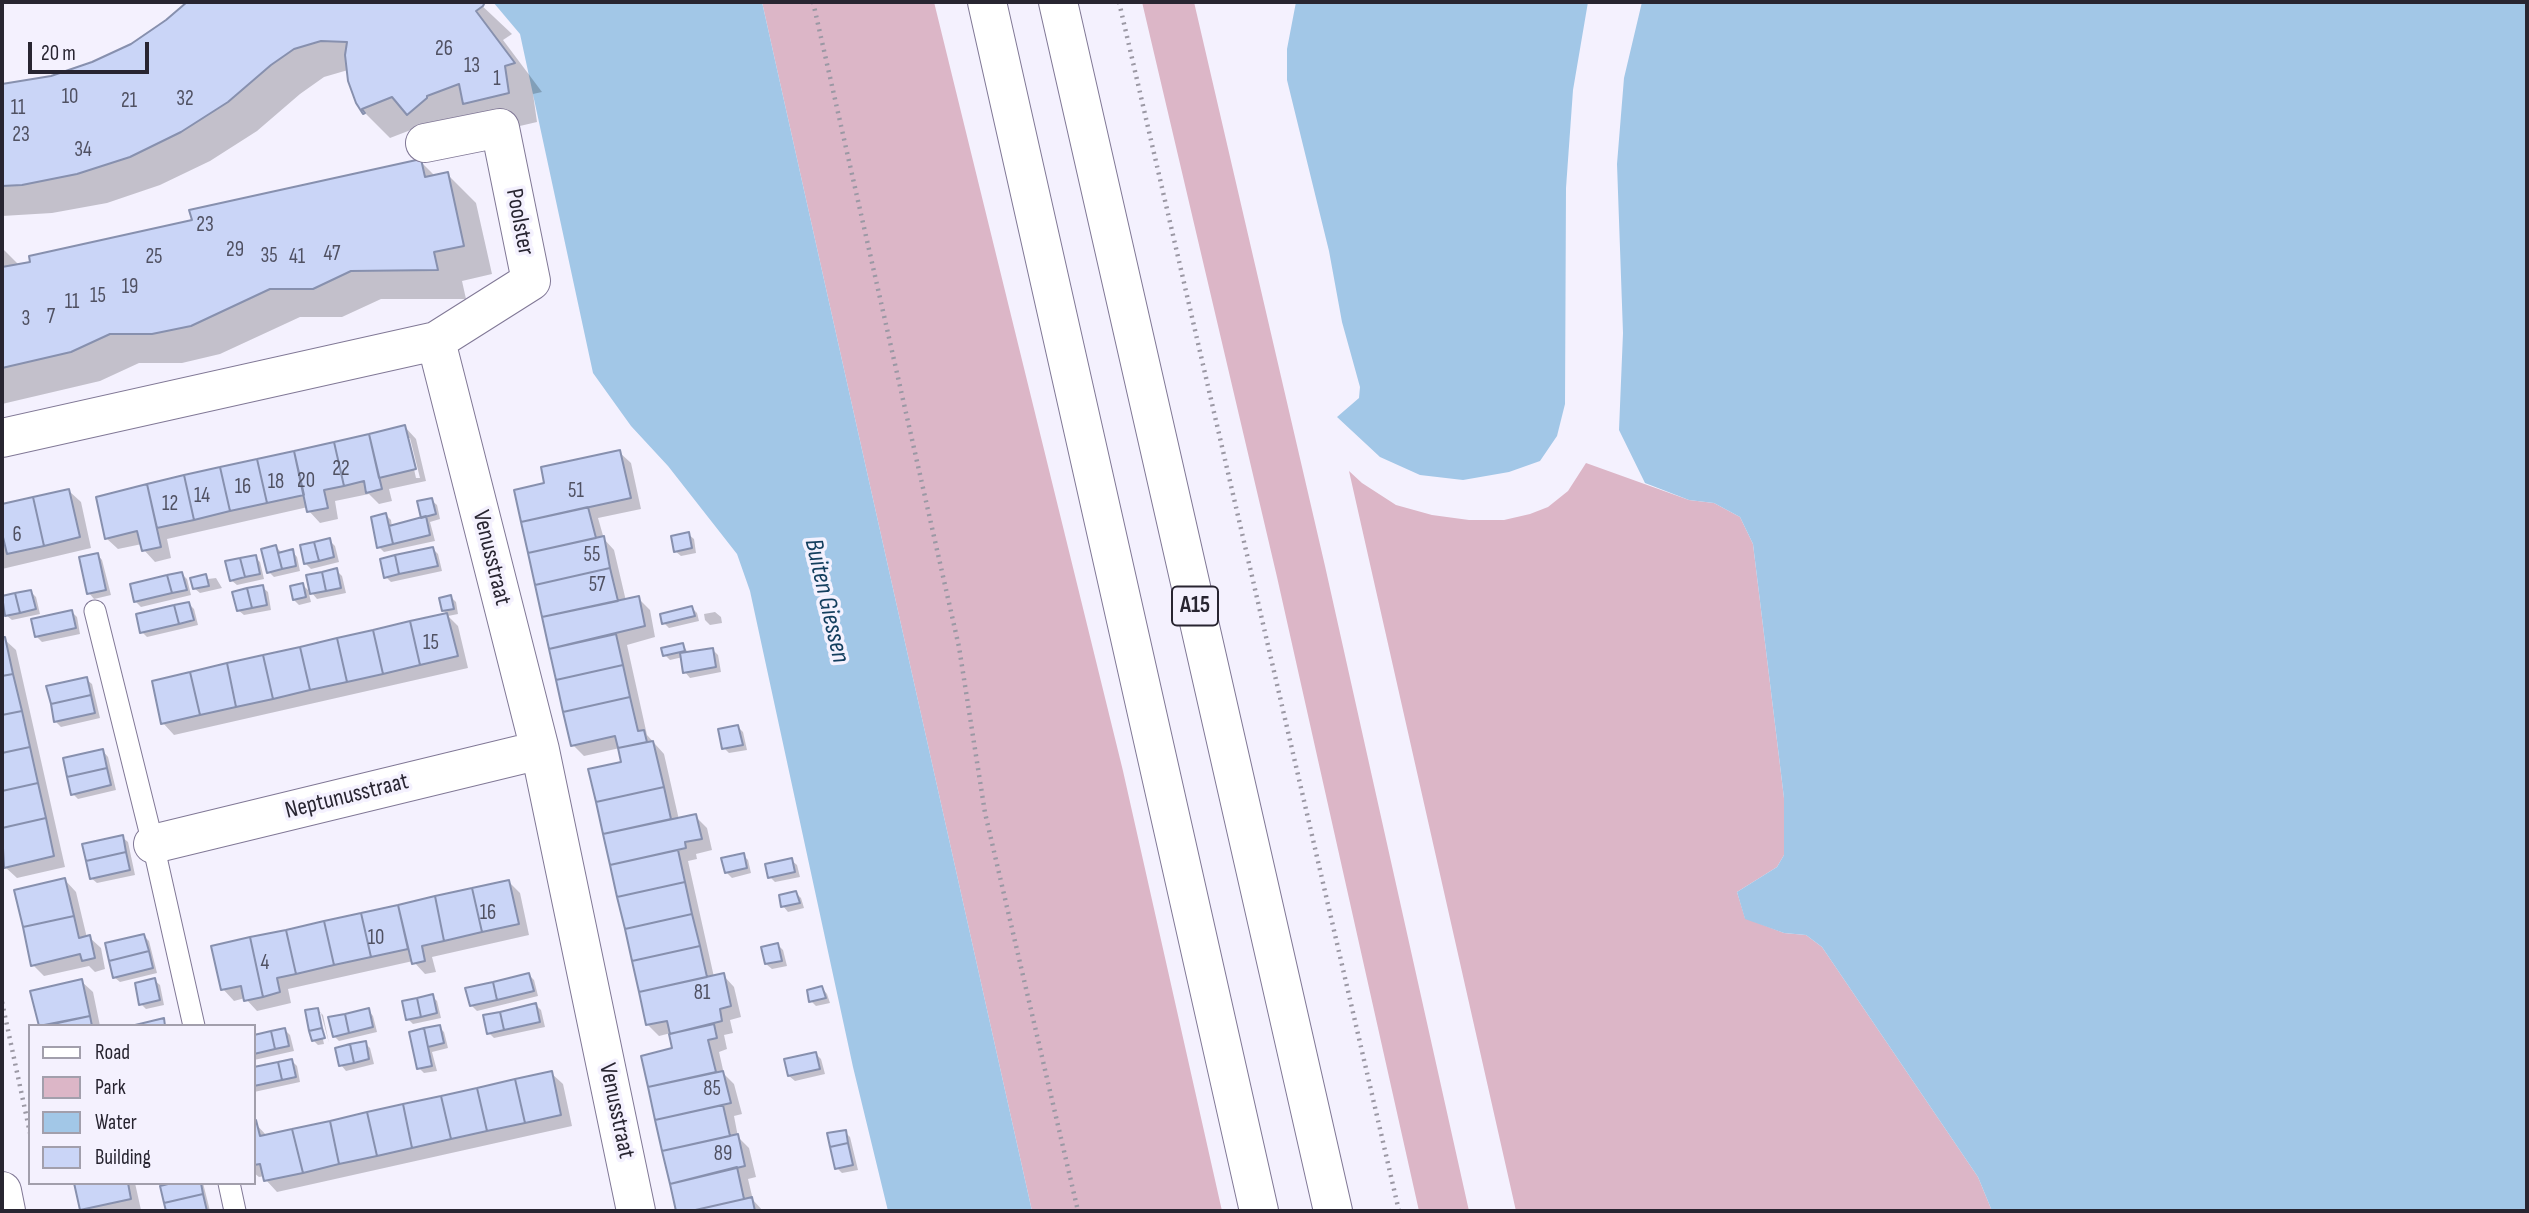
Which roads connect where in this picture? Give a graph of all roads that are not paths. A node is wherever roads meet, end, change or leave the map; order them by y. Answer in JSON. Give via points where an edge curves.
{"nodes":[{"id":1,"x":987,"y":2,"type":"edge"},
{"id":2,"x":1058,"y":2,"type":"edge"},
{"id":3,"x":425,"y":143,"type":"dead end"},
{"id":4,"x":436,"y":341,"type":"junction"},
{"id":5,"x":2,"y":438,"type":"edge"},
{"id":6,"x":95,"y":611,"type":"dead end"},
{"id":7,"x":540,"y":750,"type":"junction"},
{"id":8,"x":153,"y":844,"type":"junction"},
{"id":9,"x":194,"y":1024,"type":"edge"},
{"id":10,"x":229,"y":1185,"type":"edge"},
{"id":11,"x":2,"y":1191,"type":"edge"},
{"id":12,"x":630,"y":1210,"type":"edge"},
{"id":13,"x":6,"y":1211,"type":"edge"},
{"id":14,"x":235,"y":1211,"type":"edge"},
{"id":15,"x":1259,"y":1211,"type":"edge"},
{"id":16,"x":1332,"y":1211,"type":"edge"}],
"edges":[{"from":1,"to":15,"type":"main road"},
{"from":2,"to":16,"type":"main road","number":"A15"},
{"from":3,"to":4,"type":"main road","name":"Poolster","via":[[500,128],[531,281]]},
{"from":4,"to":5,"type":"main road"},
{"from":4,"to":7,"type":"main road","name":"Venusstraat"},
{"from":6,"to":8,"type":"lane"},
{"from":7,"to":8,"type":"main road","name":"Neptunusstraat"},
{"from":7,"to":12,"type":"main road","name":"Venusstraat"},
{"from":8,"to":9,"type":"lane"},
{"from":10,"to":14,"type":"lane"},
{"from":11,"to":13,"type":"main road"}]}
